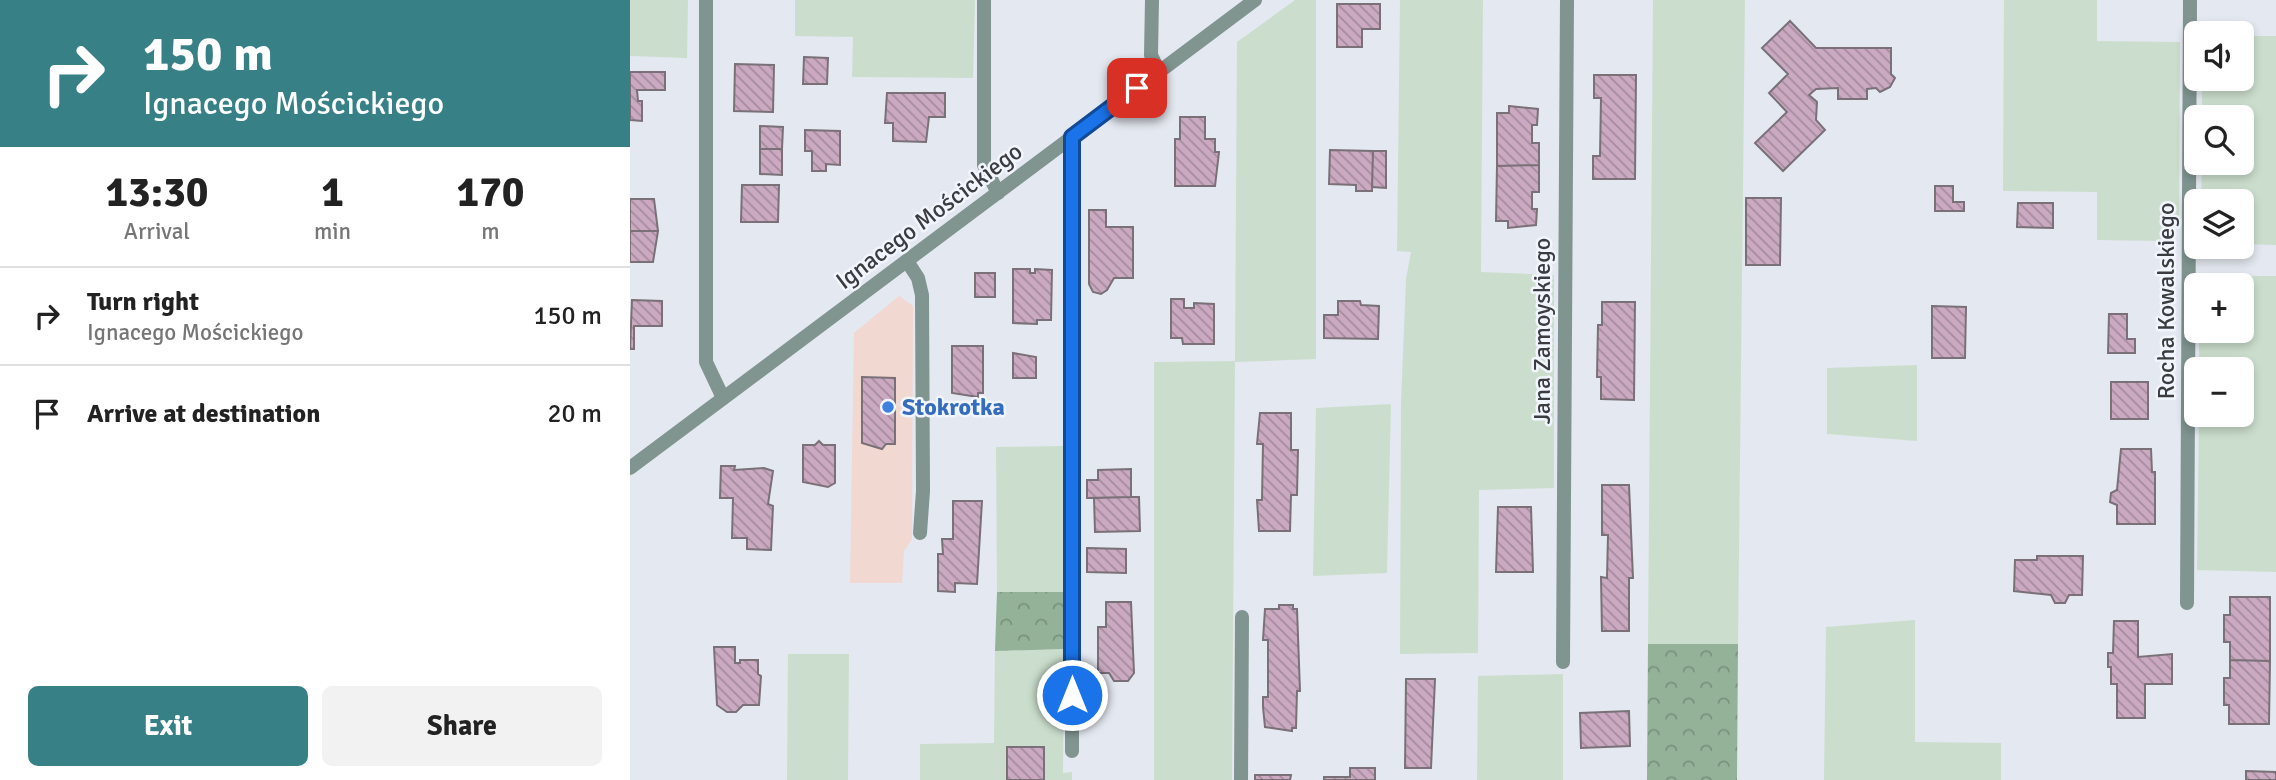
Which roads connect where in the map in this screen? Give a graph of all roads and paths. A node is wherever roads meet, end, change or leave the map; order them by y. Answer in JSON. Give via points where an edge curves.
{"nodes":[{"id":1,"x":706,"y":0,"type":"edge"},
{"id":2,"x":984,"y":0,"type":"edge"},
{"id":3,"x":1152,"y":0,"type":"edge"},
{"id":4,"x":1566,"y":0,"type":"edge"},
{"id":5,"x":2190,"y":0,"type":"edge"},
{"id":6,"x":1254,"y":1,"type":"edge"},
{"id":7,"x":1159,"y":72,"type":"junction"},
{"id":8,"x":1072,"y":137,"type":"junction"},
{"id":9,"x":998,"y":193,"type":"junction"},
{"id":10,"x":907,"y":261,"type":"junction"},
{"id":11,"x":723,"y":398,"type":"junction"},
{"id":12,"x":630,"y":468,"type":"edge"},
{"id":13,"x":920,"y":533,"type":"dead end"},
{"id":14,"x":2187,"y":603,"type":"dead end"},
{"id":15,"x":1242,"y":617,"type":"dead end"},
{"id":16,"x":1563,"y":662,"type":"dead end"},
{"id":17,"x":1072,"y":751,"type":"dead end"},
{"id":18,"x":1241,"y":780,"type":"edge"}],
"edges":[{"from":1,"to":11,"type":"street","via":[[706,362]]},
{"from":2,"to":9,"type":"street","via":[[984,165]]},
{"from":3,"to":7,"type":"street","via":[[1151,55]]},
{"from":4,"to":16,"type":"street","name":"Jana Zamoyskiego"},
{"from":5,"to":14,"type":"street","name":"Rocha Kowalskiego"},
{"from":6,"to":7,"type":"street","name":"Ignacego Mościckiego"},
{"from":7,"to":8,"type":"street","name":"Ignacego Mościckiego"},
{"from":8,"to":9,"type":"street","name":"Ignacego Mościckiego"},
{"from":8,"to":17,"type":"street"},
{"from":9,"to":10,"type":"street","name":"Ignacego Mościckiego"},
{"from":10,"to":11,"type":"street","name":"Ignacego Mościckiego"},
{"from":10,"to":13,"type":"street","via":[[922,295]]},
{"from":11,"to":12,"type":"street","name":"Ignacego Mościckiego"},
{"from":15,"to":18,"type":"street"}]}
